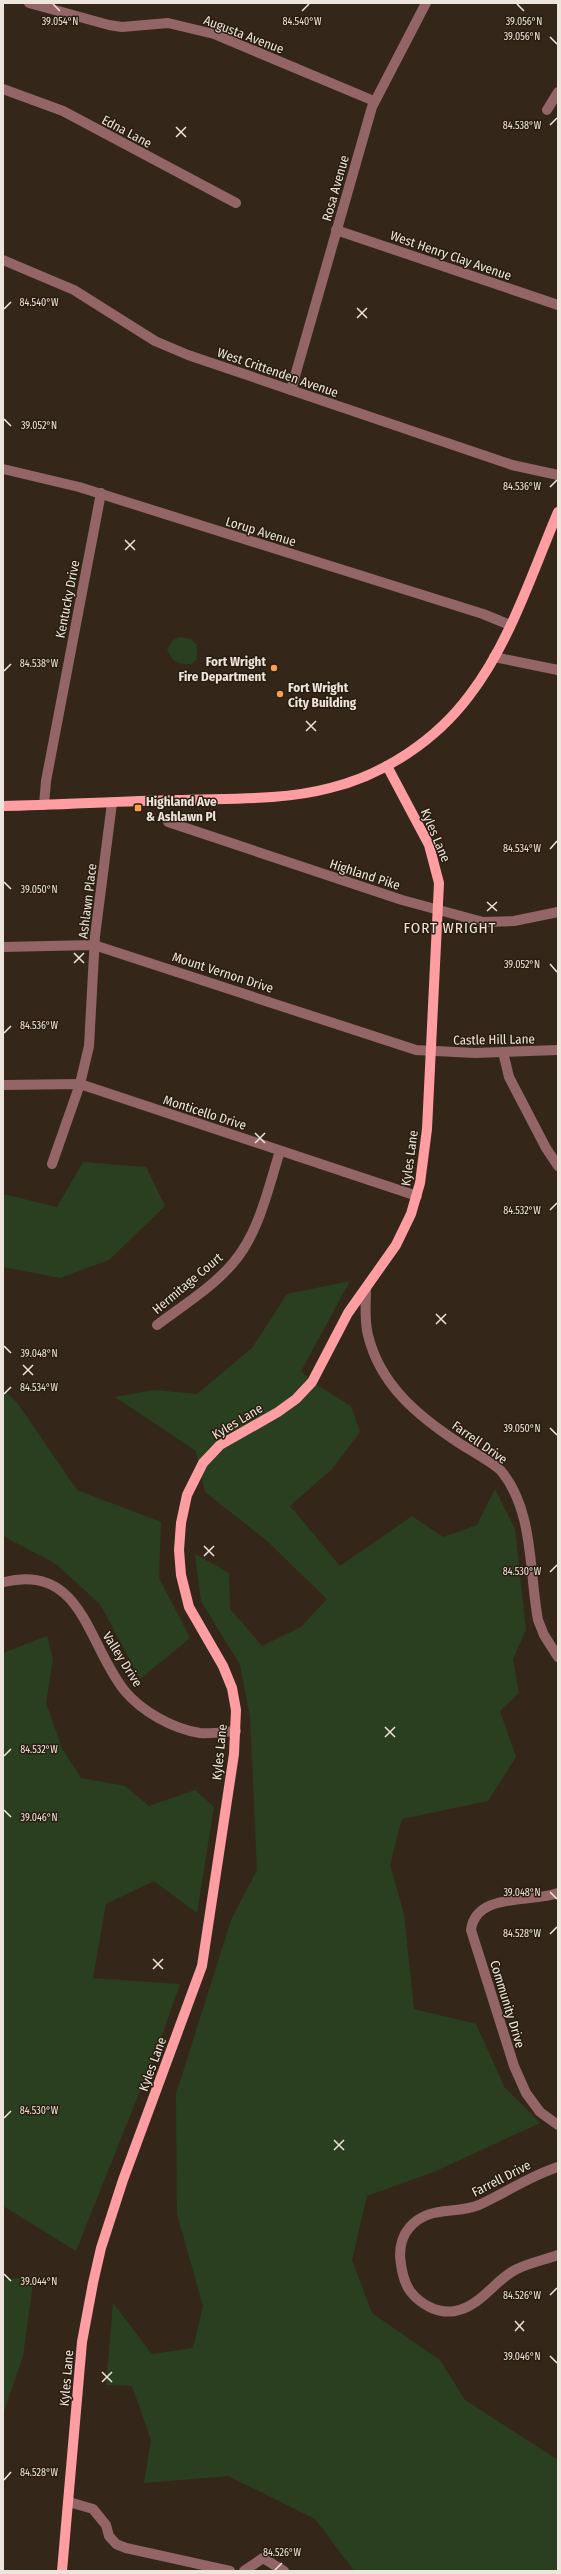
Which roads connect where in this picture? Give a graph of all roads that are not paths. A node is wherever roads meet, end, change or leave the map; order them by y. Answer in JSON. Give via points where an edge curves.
{"nodes":[{"id":1,"x":29,"y":3,"type":"edge"},
{"id":2,"x":426,"y":3,"type":"edge"},
{"id":3,"x":3,"y":90,"type":"edge"},
{"id":4,"x":558,"y":92,"type":"edge"},
{"id":5,"x":374,"y":101,"type":"junction"},
{"id":6,"x":547,"y":110,"type":"dead end"},
{"id":7,"x":236,"y":204,"type":"dead end"},
{"id":8,"x":336,"y":230,"type":"junction"},
{"id":9,"x":3,"y":260,"type":"edge"},
{"id":10,"x":558,"y":304,"type":"edge"},
{"id":11,"x":291,"y":390,"type":"junction"},
{"id":12,"x":3,"y":469,"type":"edge"},
{"id":13,"x":558,"y":475,"type":"edge"},
{"id":14,"x":100,"y":493,"type":"junction"},
{"id":15,"x":558,"y":512,"type":"edge"},
{"id":16,"x":510,"y":625,"type":"junction"},
{"id":17,"x":494,"y":657,"type":"junction"},
{"id":18,"x":558,"y":670,"type":"edge"},
{"id":19,"x":387,"y":766,"type":"junction"},
{"id":20,"x":112,"y":803,"type":"junction"},
{"id":21,"x":44,"y":805,"type":"junction"},
{"id":22,"x":3,"y":806,"type":"edge"},
{"id":23,"x":168,"y":822,"type":"dead end"},
{"id":24,"x":438,"y":909,"type":"junction"},
{"id":25,"x":558,"y":912,"type":"edge"},
{"id":26,"x":94,"y":945,"type":"junction"},
{"id":27,"x":3,"y":947,"type":"edge"},
{"id":28,"x":558,"y":1050,"type":"edge"},
{"id":29,"x":431,"y":1052,"type":"junction"},
{"id":30,"x":504,"y":1052,"type":"junction"},
{"id":31,"x":80,"y":1084,"type":"junction"},
{"id":32,"x":3,"y":1085,"type":"edge"},
{"id":33,"x":280,"y":1151,"type":"junction"},
{"id":34,"x":52,"y":1164,"type":"dead end"},
{"id":35,"x":558,"y":1166,"type":"edge"},
{"id":36,"x":417,"y":1196,"type":"junction"},
{"id":37,"x":366,"y":1289,"type":"junction"},
{"id":38,"x":157,"y":1325,"type":"dead end"},
{"id":39,"x":4,"y":1582,"type":"dead end"},
{"id":40,"x":558,"y":1657,"type":"edge"},
{"id":41,"x":236,"y":1731,"type":"junction"},
{"id":42,"x":558,"y":1893,"type":"edge"},
{"id":43,"x":558,"y":2125,"type":"edge"},
{"id":44,"x":558,"y":2167,"type":"edge"},
{"id":45,"x":558,"y":2255,"type":"edge"},
{"id":46,"x":69,"y":2502,"type":"junction"},
{"id":47,"x":62,"y":2571,"type":"edge"},
{"id":48,"x":230,"y":2571,"type":"edge"},
{"id":49,"x":244,"y":2571,"type":"edge"},
{"id":50,"x":284,"y":2571,"type":"edge"}],
"edges":[{"from":1,"to":5,"type":"street","name":"Augusta Avenue","via":[[122,27],[156,23],[195,28]]},
{"from":2,"to":5,"type":"street","name":"Rosa Avenue"},
{"from":3,"to":7,"type":"street","name":"Edna Lane","via":[[63,111]]},
{"from":4,"to":6,"type":"street"},
{"from":5,"to":8,"type":"street","name":"Rosa Avenue"},
{"from":8,"to":10,"type":"street","name":"West Henry Clay Avenue"},
{"from":8,"to":11,"type":"street","name":"Rosa Avenue"},
{"from":9,"to":11,"type":"street","name":"West Crittenden Avenue","via":[[74,290],[155,341]]},
{"from":11,"to":13,"type":"street","name":"West Crittenden Avenue","via":[[512,465]]},
{"from":12,"to":14,"type":"street","name":"Lorup Avenue"},
{"from":14,"to":16,"type":"street","name":"Lorup Avenue","via":[[483,614]]},
{"from":14,"to":21,"type":"street","name":"Kentucky Drive","via":[[46,781]]},
{"from":15,"to":16,"type":"main road"},
{"from":16,"to":17,"type":"main road"},
{"from":17,"to":18,"type":"street"},
{"from":17,"to":19,"type":"main road","via":[[469,696],[452,715],[422,743]]},
{"from":19,"to":20,"type":"main road","via":[[346,784],[308,793]]},
{"from":19,"to":24,"type":"main road","name":"Kyles Lane","via":[[417,820],[434,860],[439,883]]},
{"from":20,"to":21,"type":"main road"},
{"from":20,"to":26,"type":"street","name":"Ashlawn Place"},
{"from":21,"to":22,"type":"main road"},
{"from":23,"to":24,"type":"street","name":"Highland Pike","via":[[402,900]]},
{"from":24,"to":25,"type":"street","name":"Highland Pike","via":[[483,922]]},
{"from":24,"to":29,"type":"main road","name":"Kyles Lane"},
{"from":26,"to":27,"type":"street","name":"Mount Vernon Drive"},
{"from":26,"to":29,"type":"street","name":"Mount Vernon Drive","via":[[416,1050]]},
{"from":26,"to":31,"type":"street","name":"Ashlawn Place","via":[[89,1046]]},
{"from":28,"to":30,"type":"street","name":"Castle Hill Lane"},
{"from":29,"to":30,"type":"street","name":"Castle Hill Lane"},
{"from":29,"to":36,"type":"main road","name":"Kyles Lane","via":[[423,1167]]},
{"from":30,"to":35,"type":"street","via":[[509,1077]]},
{"from":31,"to":32,"type":"street","name":"Monticello Drive"},
{"from":31,"to":33,"type":"street","name":"Monticello Drive"},
{"from":31,"to":34,"type":"street","name":"Ashlawn Place"},
{"from":33,"to":36,"type":"street","name":"Monticello Drive"},
{"from":33,"to":38,"type":"street","name":"Hermitage Court","via":[[261,1211],[243,1249],[218,1278]]},
{"from":36,"to":37,"type":"main road","name":"Kyles Lane","via":[[396,1245]]},
{"from":37,"to":40,"type":"street","name":"Farrell Drive","via":[[368,1334],[379,1365],[392,1386],[418,1413],[501,1470],[519,1500],[538,1620]]},
{"from":37,"to":41,"type":"main road","name":"Kyles Lane","via":[[348,1313],[312,1382],[284,1407],[220,1445],[203,1463],[187,1495],[181,1523],[181,1575],[189,1607],[223,1666],[232,1688]]},
{"from":39,"to":41,"type":"street","name":"Valley Drive","via":[[21,1579],[49,1582],[68,1595],[124,1690],[151,1713],[197,1732]]},
{"from":41,"to":46,"type":"main road","name":"Kyles Lane","via":[[202,1966],[123,2180],[101,2248],[93,2283],[82,2342]]},
{"from":42,"to":43,"type":"street","name":"Community Drive","via":[[547,1897],[520,1898],[489,1906],[478,1912],[473,1919],[471,1930],[514,2066],[526,2093],[540,2112]]},
{"from":44,"to":45,"type":"street","name":"Farrell Drive","via":[[527,2179],[476,2206],[421,2217],[407,2231],[400,2252],[403,2273],[410,2290],[421,2302],[444,2312],[470,2305],[515,2270]]},
{"from":46,"to":47,"type":"main road","name":"Kyles Lane"},
{"from":46,"to":48,"type":"street","via":[[94,2509],[116,2544]]},
{"from":49,"to":50,"type":"street","via":[[263,2558]]}]}
